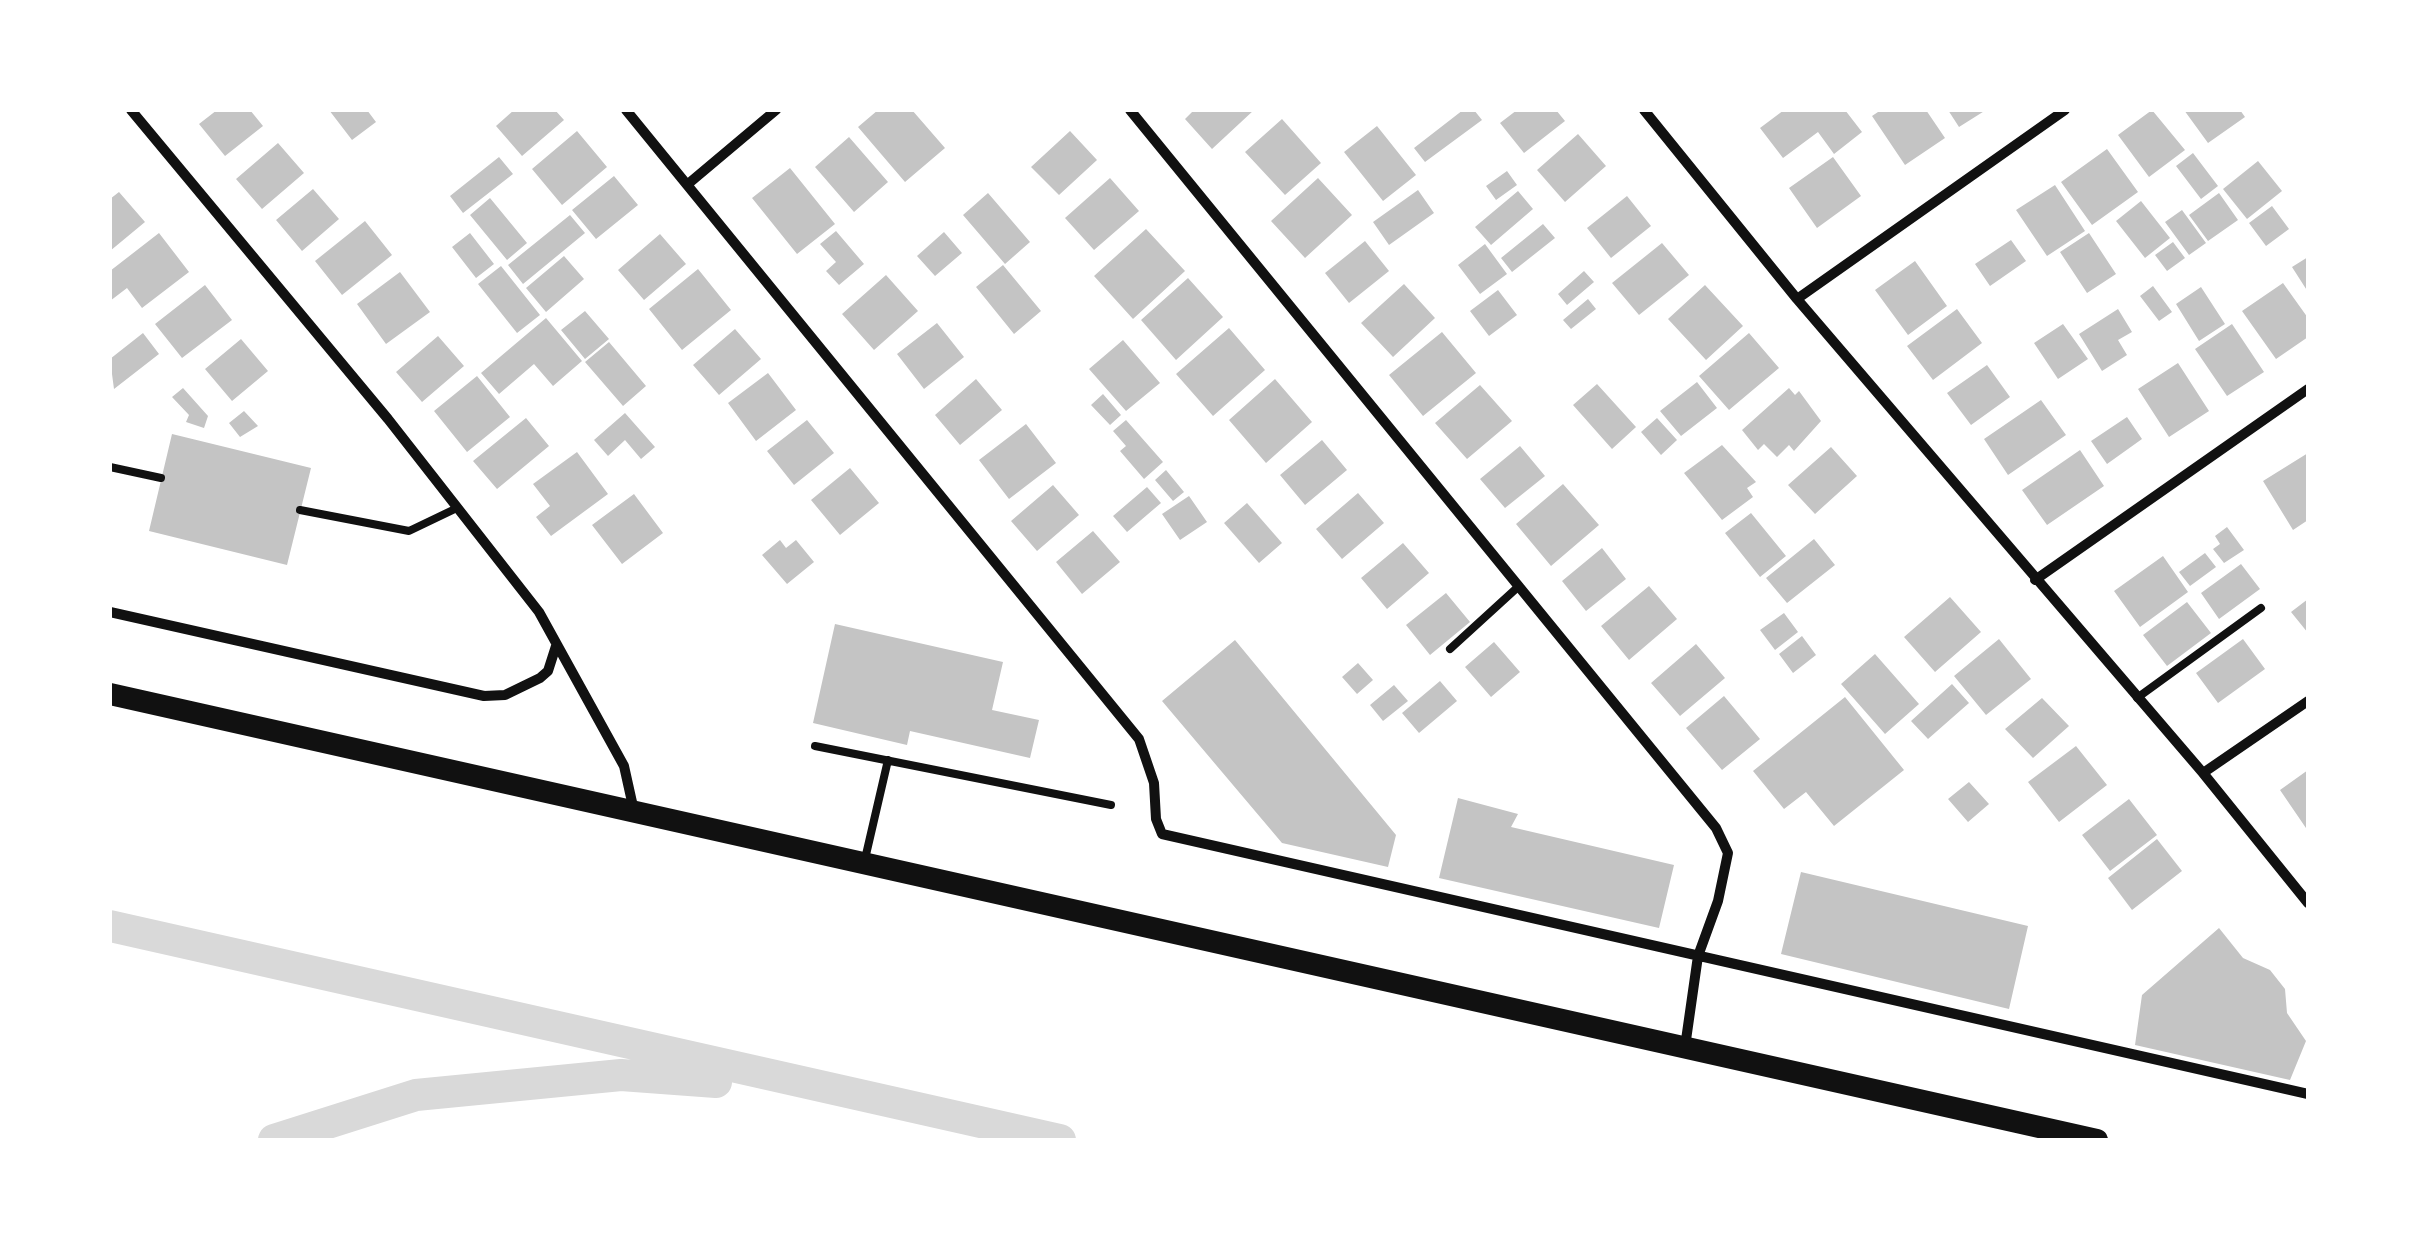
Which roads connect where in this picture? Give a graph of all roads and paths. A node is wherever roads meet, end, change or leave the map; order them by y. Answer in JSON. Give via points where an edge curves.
{"nodes":[{"id":1,"x":131,"y":110,"type":"edge"},
{"id":2,"x":626,"y":110,"type":"edge"},
{"id":3,"x":776,"y":110,"type":"edge"},
{"id":4,"x":1130,"y":110,"type":"edge"},
{"id":5,"x":1644,"y":110,"type":"edge"},
{"id":6,"x":2065,"y":110,"type":"edge"},
{"id":7,"x":688,"y":184,"type":"junction"},
{"id":8,"x":1798,"y":299,"type":"junction"},
{"id":9,"x":2308,"y":390,"type":"edge"},
{"id":10,"x":110,"y":467,"type":"edge"},
{"id":11,"x":162,"y":478,"type":"dead end"},
{"id":12,"x":458,"y":508,"type":"junction"},
{"id":13,"x":300,"y":510,"type":"dead end"},
{"id":14,"x":2035,"y":580,"type":"junction"},
{"id":15,"x":1519,"y":586,"type":"junction"},
{"id":16,"x":2261,"y":608,"type":"dead end"},
{"id":17,"x":110,"y":612,"type":"edge"},
{"id":18,"x":556,"y":646,"type":"junction"},
{"id":19,"x":1450,"y":650,"type":"dead end"},
{"id":20,"x":548,"y":671,"type":"junction"},
{"id":21,"x":571,"y":672,"type":"junction"},
{"id":22,"x":110,"y":694,"type":"edge"},
{"id":23,"x":2136,"y":698,"type":"junction"},
{"id":24,"x":2308,"y":700,"type":"edge"},
{"id":25,"x":815,"y":746,"type":"dead end"},
{"id":26,"x":888,"y":760,"type":"junction"},
{"id":27,"x":2203,"y":774,"type":"junction"},
{"id":28,"x":1112,"y":805,"type":"dead end"},
{"id":29,"x":634,"y":811,"type":"junction"},
{"id":30,"x":864,"y":864,"type":"junction"},
{"id":31,"x":2308,"y":903,"type":"edge"},
{"id":32,"x":1698,"y":956,"type":"junction"},
{"id":33,"x":1685,"y":1047,"type":"junction"},
{"id":34,"x":2308,"y":1094,"type":"edge"},
{"id":35,"x":2097,"y":1140,"type":"edge"}],
"edges":[{"from":1,"to":12,"type":"street"},
{"from":2,"to":7,"type":"street"},
{"from":3,"to":7,"type":"street"},
{"from":4,"to":15,"type":"street"},
{"from":5,"to":8,"type":"street"},
{"from":6,"to":8,"type":"street"},
{"from":7,"to":32,"type":"street","via":[[1139,740],[1162,834]]},
{"from":8,"to":14,"type":"street"},
{"from":9,"to":14,"type":"street"},
{"from":10,"to":11,"type":"lane"},
{"from":12,"to":13,"type":"lane","via":[[409,532]]},
{"from":12,"to":18,"type":"street","via":[[539,612]]},
{"from":14,"to":23,"type":"street"},
{"from":15,"to":19,"type":"lane"},
{"from":15,"to":32,"type":"street","via":[[1722,840],[1728,853],[1722,885]]},
{"from":16,"to":23,"type":"lane"},
{"from":17,"to":20,"type":"street","via":[[484,696],[505,695]]},
{"from":18,"to":20,"type":"street"},
{"from":18,"to":21,"type":"street"},
{"from":20,"to":21,"type":"street"},
{"from":21,"to":29,"type":"street","via":[[624,766]]},
{"from":22,"to":29,"type":"main road"},
{"from":23,"to":27,"type":"street"},
{"from":24,"to":27,"type":"street"},
{"from":25,"to":26,"type":"lane"},
{"from":26,"to":28,"type":"lane"},
{"from":26,"to":30,"type":"lane"},
{"from":27,"to":31,"type":"street"},
{"from":29,"to":30,"type":"main road"},
{"from":30,"to":33,"type":"main road"},
{"from":32,"to":33,"type":"street"},
{"from":32,"to":34,"type":"street"},
{"from":33,"to":35,"type":"main road"}]}
